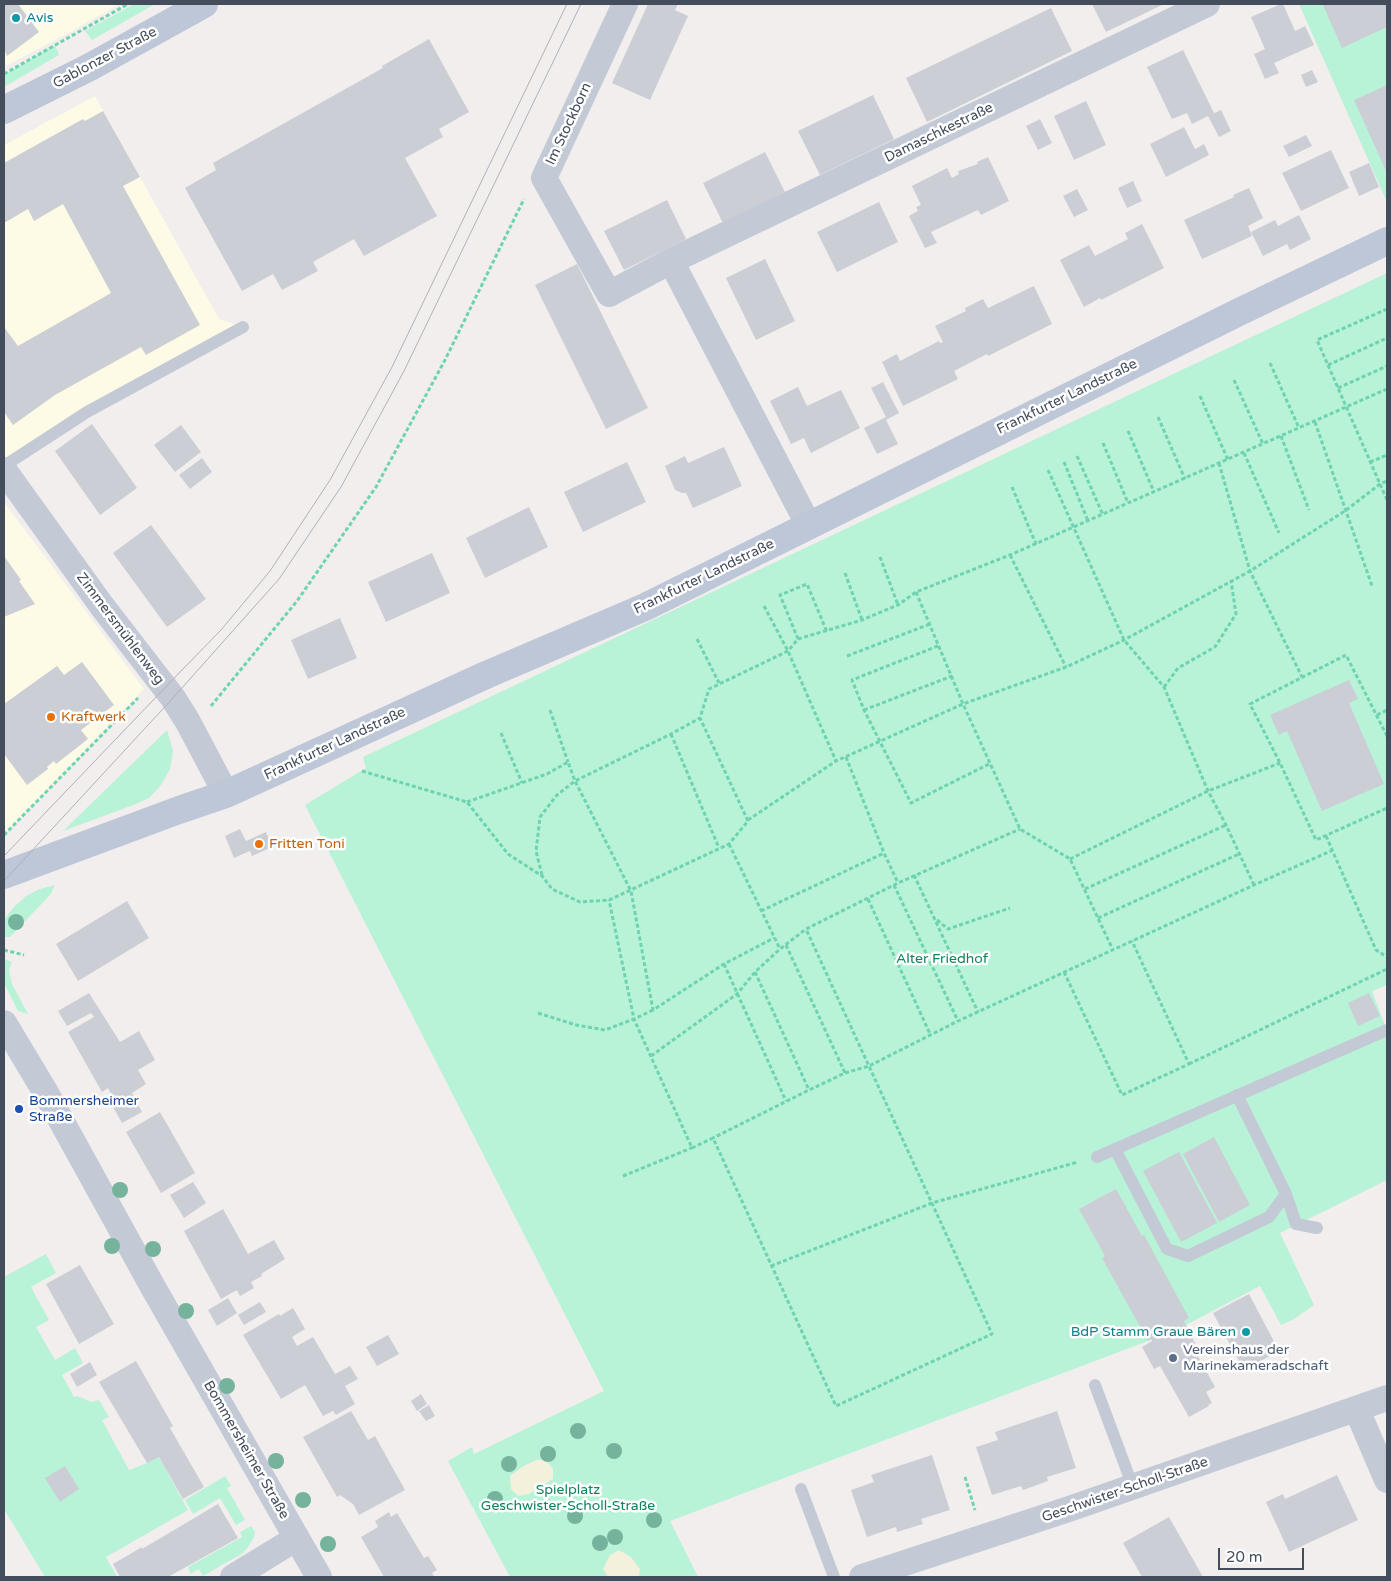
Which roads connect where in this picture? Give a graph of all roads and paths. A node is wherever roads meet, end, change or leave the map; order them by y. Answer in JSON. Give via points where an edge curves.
{"nodes":[{"id":1,"x":128,"y":4,"type":"edge"},
{"id":2,"x":625,"y":4,"type":"edge"},
{"id":3,"x":1207,"y":4,"type":"edge"},
{"id":4,"x":189,"y":8,"type":"edge"},
{"id":5,"x":4,"y":74,"type":"edge"},
{"id":6,"x":4,"y":110,"type":"edge"},
{"id":7,"x":544,"y":178,"type":"junction"},
{"id":8,"x":1387,"y":241,"type":"edge"},
{"id":9,"x":671,"y":261,"type":"junction"},
{"id":10,"x":608,"y":294,"type":"joint"},
{"id":11,"x":1387,"y":309,"type":"edge"},
{"id":12,"x":242,"y":328,"type":"dead end"},
{"id":13,"x":1387,"y":338,"type":"edge"},
{"id":14,"x":1270,"y":363,"type":"dead end"},
{"id":15,"x":1328,"y":365,"type":"junction"},
{"id":16,"x":1387,"y":366,"type":"edge"},
{"id":17,"x":1234,"y":380,"type":"dead end"},
{"id":18,"x":1338,"y":388,"type":"junction"},
{"id":19,"x":1387,"y":389,"type":"edge"},
{"id":20,"x":1200,"y":396,"type":"dead end"},
{"id":21,"x":1346,"y":408,"type":"junction"},
{"id":22,"x":1158,"y":417,"type":"dead end"},
{"id":23,"x":1315,"y":422,"type":"junction"},
{"id":24,"x":1299,"y":428,"type":"junction"},
{"id":25,"x":1128,"y":431,"type":"dead end"},
{"id":26,"x":1281,"y":436,"type":"junction"},
{"id":27,"x":1103,"y":443,"type":"dead end"},
{"id":28,"x":1263,"y":444,"type":"junction"},
{"id":29,"x":1244,"y":453,"type":"junction"},
{"id":30,"x":1387,"y":455,"type":"edge"},
{"id":31,"x":1077,"y":456,"type":"dead end"},
{"id":32,"x":1228,"y":460,"type":"junction"},
{"id":33,"x":1064,"y":462,"type":"dead end"},
{"id":34,"x":1370,"y":462,"type":"junction"},
{"id":35,"x":1220,"y":463,"type":"junction"},
{"id":36,"x":4,"y":468,"type":"edge"},
{"id":37,"x":1048,"y":470,"type":"dead end"},
{"id":38,"x":1185,"y":479,"type":"junction"},
{"id":39,"x":1387,"y":481,"type":"edge"},
{"id":40,"x":1380,"y":484,"type":"junction"},
{"id":41,"x":1012,"y":487,"type":"dead end"},
{"id":42,"x":1154,"y":492,"type":"junction"},
{"id":43,"x":1387,"y":500,"type":"edge"},
{"id":44,"x":1128,"y":503,"type":"junction"},
{"id":45,"x":1309,"y":510,"type":"dead end"},
{"id":46,"x":1345,"y":511,"type":"junction"},
{"id":47,"x":1103,"y":515,"type":"junction"},
{"id":48,"x":1088,"y":521,"type":"junction"},
{"id":49,"x":809,"y":526,"type":"junction"},
{"id":50,"x":1073,"y":528,"type":"junction"},
{"id":51,"x":1279,"y":533,"type":"dead end"},
{"id":52,"x":1036,"y":544,"type":"junction"},
{"id":53,"x":1010,"y":555,"type":"junction"},
{"id":54,"x":880,"y":558,"type":"dead end"},
{"id":55,"x":1250,"y":571,"type":"junction"},
{"id":56,"x":845,"y":573,"type":"dead end"},
{"id":57,"x":1232,"y":581,"type":"junction"},
{"id":58,"x":1372,"y":586,"type":"dead end"},
{"id":59,"x":916,"y":592,"type":"junction"},
{"id":60,"x":898,"y":605,"type":"junction"},
{"id":61,"x":764,"y":606,"type":"dead end"},
{"id":62,"x":862,"y":620,"type":"junction"},
{"id":63,"x":930,"y":624,"type":"junction"},
{"id":64,"x":827,"y":632,"type":"junction"},
{"id":65,"x":697,"y":639,"type":"dead end"},
{"id":66,"x":798,"y":639,"type":"junction"},
{"id":67,"x":1124,"y":640,"type":"junction"},
{"id":68,"x":938,"y":646,"type":"junction"},
{"id":69,"x":788,"y":651,"type":"junction"},
{"id":70,"x":847,"y":656,"type":"dead end"},
{"id":71,"x":1066,"y":667,"type":"junction"},
{"id":72,"x":953,"y":676,"type":"junction"},
{"id":73,"x":1302,"y":677,"type":"junction"},
{"id":74,"x":157,"y":678,"type":"junction"},
{"id":75,"x":719,"y":683,"type":"junction"},
{"id":76,"x":1164,"y":687,"type":"junction"},
{"id":77,"x":963,"y":704,"type":"junction"},
{"id":78,"x":210,"y":707,"type":"dead end"},
{"id":79,"x":550,"y":710,"type":"dead end"},
{"id":80,"x":864,"y":710,"type":"junction"},
{"id":81,"x":1387,"y":710,"type":"edge"},
{"id":82,"x":1376,"y":715,"type":"junction"},
{"id":83,"x":700,"y":718,"type":"junction"},
{"id":84,"x":502,"y":733,"type":"dead end"},
{"id":85,"x":671,"y":734,"type":"junction"},
{"id":86,"x":1387,"y":736,"type":"edge"},
{"id":87,"x":880,"y":742,"type":"junction"},
{"id":88,"x":846,"y":757,"type":"junction"},
{"id":89,"x":836,"y":761,"type":"junction"},
{"id":90,"x":568,"y":762,"type":"junction"},
{"id":91,"x":991,"y":763,"type":"junction"},
{"id":92,"x":1280,"y":763,"type":"junction"},
{"id":93,"x":362,"y":771,"type":"dead end"},
{"id":94,"x":575,"y":781,"type":"junction"},
{"id":95,"x":522,"y":783,"type":"junction"},
{"id":96,"x":1208,"y":791,"type":"junction"},
{"id":97,"x":226,"y":794,"type":"junction"},
{"id":98,"x":467,"y":802,"type":"junction"},
{"id":99,"x":1387,"y":808,"type":"edge"},
{"id":100,"x":748,"y":821,"type":"junction"},
{"id":101,"x":1226,"y":825,"type":"junction"},
{"id":102,"x":1020,"y":829,"type":"junction"},
{"id":103,"x":4,"y":835,"type":"edge"},
{"id":104,"x":1326,"y":836,"type":"junction"},
{"id":105,"x":729,"y":844,"type":"junction"},
{"id":106,"x":719,"y":848,"type":"junction"},
{"id":107,"x":1333,"y":850,"type":"junction"},
{"id":108,"x":884,"y":853,"type":"junction"},
{"id":109,"x":1239,"y":854,"type":"junction"},
{"id":110,"x":1070,"y":858,"type":"junction"},
{"id":111,"x":4,"y":875,"type":"edge"},
{"id":112,"x":914,"y":875,"type":"junction"},
{"id":113,"x":542,"y":876,"type":"junction"},
{"id":114,"x":896,"y":884,"type":"junction"},
{"id":115,"x":1254,"y":885,"type":"junction"},
{"id":116,"x":1085,"y":889,"type":"junction"},
{"id":117,"x":631,"y":891,"type":"junction"},
{"id":118,"x":868,"y":899,"type":"junction"},
{"id":119,"x":609,"y":900,"type":"junction"},
{"id":120,"x":1010,"y":908,"type":"dead end"},
{"id":121,"x":761,"y":911,"type":"junction"},
{"id":122,"x":1098,"y":918,"type":"junction"},
{"id":123,"x":936,"y":920,"type":"junction"},
{"id":124,"x":806,"y":929,"type":"junction"},
{"id":125,"x":774,"y":938,"type":"junction"},
{"id":126,"x":1132,"y":941,"type":"junction"},
{"id":127,"x":786,"y":945,"type":"junction"},
{"id":128,"x":780,"y":949,"type":"junction"},
{"id":129,"x":4,"y":950,"type":"edge"},
{"id":130,"x":1113,"y":950,"type":"junction"},
{"id":131,"x":24,"y":955,"type":"dead end"},
{"id":132,"x":1387,"y":957,"type":"edge"},
{"id":133,"x":724,"y":964,"type":"junction"},
{"id":134,"x":1387,"y":969,"type":"edge"},
{"id":135,"x":755,"y":972,"type":"junction"},
{"id":136,"x":1064,"y":972,"type":"junction"},
{"id":137,"x":737,"y":994,"type":"junction"},
{"id":138,"x":653,"y":1010,"type":"junction"},
{"id":139,"x":978,"y":1012,"type":"junction"},
{"id":140,"x":538,"y":1013,"type":"dead end"},
{"id":141,"x":634,"y":1019,"type":"junction"},
{"id":142,"x":958,"y":1021,"type":"junction"},
{"id":143,"x":4,"y":1023,"type":"edge"},
{"id":144,"x":1387,"y":1030,"type":"edge"},
{"id":145,"x":931,"y":1036,"type":"junction"},
{"id":146,"x":650,"y":1056,"type":"junction"},
{"id":147,"x":1189,"y":1064,"type":"junction"},
{"id":148,"x":869,"y":1066,"type":"junction"},
{"id":149,"x":845,"y":1073,"type":"junction"},
{"id":150,"x":809,"y":1090,"type":"junction"},
{"id":151,"x":1237,"y":1095,"type":"junction"},
{"id":152,"x":786,"y":1101,"type":"junction"},
{"id":153,"x":692,"y":1148,"type":"junction"},
{"id":154,"x":1115,"y":1149,"type":"junction"},
{"id":155,"x":1097,"y":1157,"type":"joint"},
{"id":156,"x":623,"y":1176,"type":"dead end"},
{"id":157,"x":1286,"y":1194,"type":"junction"},
{"id":158,"x":932,"y":1203,"type":"junction"},
{"id":159,"x":1317,"y":1228,"type":"dead end"},
{"id":160,"x":771,"y":1266,"type":"junction"},
{"id":161,"x":1095,"y":1385,"type":"dead end"},
{"id":162,"x":1387,"y":1398,"type":"edge"},
{"id":163,"x":1357,"y":1410,"type":"junction"},
{"id":164,"x":965,"y":1477,"type":"dead end"},
{"id":165,"x":1387,"y":1480,"type":"edge"},
{"id":166,"x":1133,"y":1487,"type":"junction"},
{"id":167,"x":801,"y":1489,"type":"dead end"},
{"id":168,"x":297,"y":1538,"type":"junction"},
{"id":169,"x":983,"y":1538,"type":"junction"},
{"id":170,"x":233,"y":1577,"type":"edge"},
{"id":171,"x":319,"y":1577,"type":"edge"},
{"id":172,"x":834,"y":1577,"type":"edge"},
{"id":173,"x":862,"y":1577,"type":"edge"}],
"edges":[{"from":1,"to":5,"type":"path"},
{"from":2,"to":7,"type":"street","name":"Im Stockborn"},
{"from":3,"to":9,"type":"street","name":"Damaschkestraße"},
{"from":4,"to":6,"type":"main road","name":"Gablonzer Straße","via":[[90,67]]},
{"from":7,"to":10,"type":"street","name":"Im Stockborn"},
{"from":7,"to":78,"type":"path","via":[[532,182],[445,360],[376,486],[297,601]]},
{"from":8,"to":49,"type":"main road","name":"Frankfurter Landstraße"},
{"from":9,"to":10,"type":"street","name":"Damaschkestraße"},
{"from":9,"to":49,"type":"street"},
{"from":11,"to":15,"type":"path","via":[[1317,340]]},
{"from":12,"to":36,"type":"lane","via":[[87,412]]},
{"from":13,"to":15,"type":"path"},
{"from":14,"to":24,"type":"path"},
{"from":15,"to":18,"type":"path"},
{"from":16,"to":18,"type":"path"},
{"from":17,"to":28,"type":"path"},
{"from":18,"to":21,"type":"path"},
{"from":19,"to":21,"type":"path"},
{"from":20,"to":32,"type":"path"},
{"from":21,"to":23,"type":"path"},
{"from":21,"to":34,"type":"path"},
{"from":22,"to":38,"type":"path"},
{"from":23,"to":24,"type":"path"},
{"from":23,"to":46,"type":"path"},
{"from":24,"to":26,"type":"path"},
{"from":25,"to":42,"type":"path"},
{"from":26,"to":28,"type":"path"},
{"from":26,"to":45,"type":"path"},
{"from":27,"to":44,"type":"path"},
{"from":28,"to":29,"type":"path"},
{"from":29,"to":32,"type":"path"},
{"from":29,"to":51,"type":"path"},
{"from":30,"to":34,"type":"path"},
{"from":31,"to":47,"type":"path"},
{"from":32,"to":35,"type":"path"},
{"from":33,"to":48,"type":"path"},
{"from":34,"to":40,"type":"path"},
{"from":35,"to":38,"type":"path"},
{"from":35,"to":55,"type":"path"},
{"from":36,"to":74,"type":"street","name":"Zimmersmühlenweg"},
{"from":37,"to":50,"type":"path"},
{"from":38,"to":42,"type":"path"},
{"from":39,"to":40,"type":"path"},
{"from":40,"to":43,"type":"path"},
{"from":40,"to":46,"type":"path"},
{"from":41,"to":52,"type":"path"},
{"from":42,"to":44,"type":"path"},
{"from":44,"to":47,"type":"path"},
{"from":46,"to":55,"type":"path"},
{"from":46,"to":58,"type":"path"},
{"from":47,"to":48,"type":"path"},
{"from":48,"to":50,"type":"path"},
{"from":49,"to":97,"type":"main road","name":"Frankfurter Landstraße","via":[[645,606]]},
{"from":50,"to":52,"type":"path"},
{"from":50,"to":67,"type":"path"},
{"from":52,"to":53,"type":"path"},
{"from":53,"to":59,"type":"path"},
{"from":53,"to":71,"type":"path"},
{"from":54,"to":60,"type":"path"},
{"from":55,"to":57,"type":"path"},
{"from":55,"to":73,"type":"path"},
{"from":56,"to":62,"type":"path"},
{"from":57,"to":67,"type":"path"},
{"from":57,"to":76,"type":"path","via":[[1236,614],[1215,647],[1178,668]]},
{"from":59,"to":60,"type":"path"},
{"from":59,"to":63,"type":"path"},
{"from":60,"to":62,"type":"path"},
{"from":61,"to":69,"type":"path"},
{"from":62,"to":64,"type":"path"},
{"from":63,"to":68,"type":"path"},
{"from":63,"to":70,"type":"path"},
{"from":64,"to":66,"type":"path"},
{"from":64,"to":66,"type":"path","via":[[807,584],[780,595]]},
{"from":65,"to":75,"type":"path"},
{"from":66,"to":69,"type":"path"},
{"from":67,"to":71,"type":"path"},
{"from":67,"to":76,"type":"path"},
{"from":68,"to":72,"type":"path"},
{"from":68,"to":80,"type":"path","via":[[852,680]]},
{"from":69,"to":75,"type":"path"},
{"from":69,"to":89,"type":"path"},
{"from":71,"to":77,"type":"path"},
{"from":72,"to":77,"type":"path"},
{"from":72,"to":80,"type":"path"},
{"from":73,"to":82,"type":"path","via":[[1346,655]]},
{"from":73,"to":92,"type":"path","via":[[1250,704]]},
{"from":74,"to":97,"type":"street","name":"Zimmersmühlenweg","via":[[188,722]]},
{"from":74,"to":103,"type":"path"},
{"from":75,"to":83,"type":"path","via":[[708,689]]},
{"from":76,"to":96,"type":"path"},
{"from":77,"to":87,"type":"path"},
{"from":77,"to":91,"type":"path"},
{"from":79,"to":90,"type":"path"},
{"from":80,"to":87,"type":"path"},
{"from":81,"to":82,"type":"path"},
{"from":82,"to":86,"type":"path"},
{"from":83,"to":85,"type":"path"},
{"from":83,"to":100,"type":"path"},
{"from":84,"to":95,"type":"path"},
{"from":85,"to":94,"type":"path"},
{"from":85,"to":106,"type":"path"},
{"from":87,"to":88,"type":"path"},
{"from":87,"to":91,"type":"path","via":[[911,803]]},
{"from":88,"to":89,"type":"path"},
{"from":88,"to":108,"type":"path"},
{"from":89,"to":100,"type":"path"},
{"from":90,"to":94,"type":"path"},
{"from":90,"to":95,"type":"path"},
{"from":91,"to":102,"type":"path"},
{"from":92,"to":96,"type":"path"},
{"from":92,"to":104,"type":"path","via":[[1316,840]]},
{"from":93,"to":98,"type":"path"},
{"from":94,"to":113,"type":"path","via":[[557,795],[540,818],[536,852]]},
{"from":94,"to":117,"type":"path"},
{"from":95,"to":98,"type":"path"},
{"from":96,"to":101,"type":"path"},
{"from":96,"to":110,"type":"path"},
{"from":97,"to":111,"type":"main road","name":"Frankfurter Landstraße"},
{"from":98,"to":113,"type":"path","via":[[508,854]]},
{"from":99,"to":104,"type":"path"},
{"from":100,"to":105,"type":"path"},
{"from":101,"to":109,"type":"path"},
{"from":101,"to":116,"type":"path"},
{"from":102,"to":110,"type":"path"},
{"from":102,"to":112,"type":"path"},
{"from":104,"to":107,"type":"path"},
{"from":105,"to":106,"type":"path"},
{"from":105,"to":121,"type":"path"},
{"from":106,"to":117,"type":"path"},
{"from":107,"to":115,"type":"path"},
{"from":107,"to":132,"type":"path","via":[[1376,950]]},
{"from":108,"to":114,"type":"path"},
{"from":108,"to":121,"type":"path"},
{"from":109,"to":115,"type":"path"},
{"from":109,"to":122,"type":"path"},
{"from":110,"to":116,"type":"path"},
{"from":112,"to":114,"type":"path"},
{"from":112,"to":123,"type":"path"},
{"from":113,"to":119,"type":"path","via":[[552,889],[580,902]]},
{"from":114,"to":118,"type":"path"},
{"from":114,"to":142,"type":"path"},
{"from":115,"to":126,"type":"path"},
{"from":116,"to":122,"type":"path"},
{"from":117,"to":119,"type":"path"},
{"from":117,"to":138,"type":"path"},
{"from":118,"to":124,"type":"path"},
{"from":118,"to":145,"type":"path"},
{"from":119,"to":141,"type":"path"},
{"from":120,"to":123,"type":"path","via":[[948,929]]},
{"from":121,"to":125,"type":"path"},
{"from":122,"to":130,"type":"path"},
{"from":123,"to":139,"type":"path"},
{"from":124,"to":127,"type":"path"},
{"from":124,"to":148,"type":"path"},
{"from":125,"to":128,"type":"path"},
{"from":125,"to":133,"type":"path"},
{"from":126,"to":130,"type":"path"},
{"from":126,"to":147,"type":"path"},
{"from":127,"to":128,"type":"path"},
{"from":127,"to":149,"type":"path"},
{"from":128,"to":135,"type":"path"},
{"from":129,"to":131,"type":"path"},
{"from":130,"to":136,"type":"path"},
{"from":133,"to":137,"type":"path"},
{"from":133,"to":138,"type":"path"},
{"from":134,"to":147,"type":"path"},
{"from":135,"to":137,"type":"path"},
{"from":135,"to":150,"type":"path"},
{"from":136,"to":139,"type":"path"},
{"from":136,"to":147,"type":"path","via":[[1122,1095]]},
{"from":137,"to":146,"type":"path"},
{"from":137,"to":152,"type":"path"},
{"from":138,"to":141,"type":"path"},
{"from":139,"to":142,"type":"path"},
{"from":140,"to":141,"type":"path","via":[[605,1030]]},
{"from":141,"to":146,"type":"path"},
{"from":142,"to":145,"type":"path"},
{"from":143,"to":168,"type":"street","name":"Bommersheimer Straße"},
{"from":144,"to":151,"type":"lane"},
{"from":145,"to":148,"type":"path"},
{"from":146,"to":153,"type":"path"},
{"from":148,"to":149,"type":"path"},
{"from":148,"to":158,"type":"path"},
{"from":149,"to":150,"type":"path"},
{"from":150,"to":152,"type":"path"},
{"from":151,"to":154,"type":"lane"},
{"from":151,"to":157,"type":"lane"},
{"from":152,"to":153,"type":"path"},
{"from":153,"to":156,"type":"path"},
{"from":153,"to":160,"type":"path","via":[[713,1138]]},
{"from":154,"to":155,"type":"lane"},
{"from":154,"to":157,"type":"lane","via":[[1167,1249],[1188,1256],[1269,1217]]},
{"from":155,"to":158,"type":"path"},
{"from":157,"to":159,"type":"lane","via":[[1296,1224]]},
{"from":158,"to":160,"type":"path"},
{"from":158,"to":160,"type":"path","via":[[992,1334],[836,1406]]},
{"from":161,"to":166,"type":"lane"},
{"from":162,"to":163,"type":"street","name":"Geschwister-Scholl-Straße"},
{"from":163,"to":165,"type":"street"},
{"from":163,"to":166,"type":"street","name":"Geschwister-Scholl-Straße"},
{"from":164,"to":169,"type":"path"},
{"from":166,"to":169,"type":"street","name":"Geschwister-Scholl-Straße"},
{"from":167,"to":172,"type":"lane"},
{"from":168,"to":170,"type":"street"},
{"from":168,"to":171,"type":"street","name":"Bommersheimer Straße"},
{"from":169,"to":173,"type":"street","name":"Geschwister-Scholl-Straße"}]}
